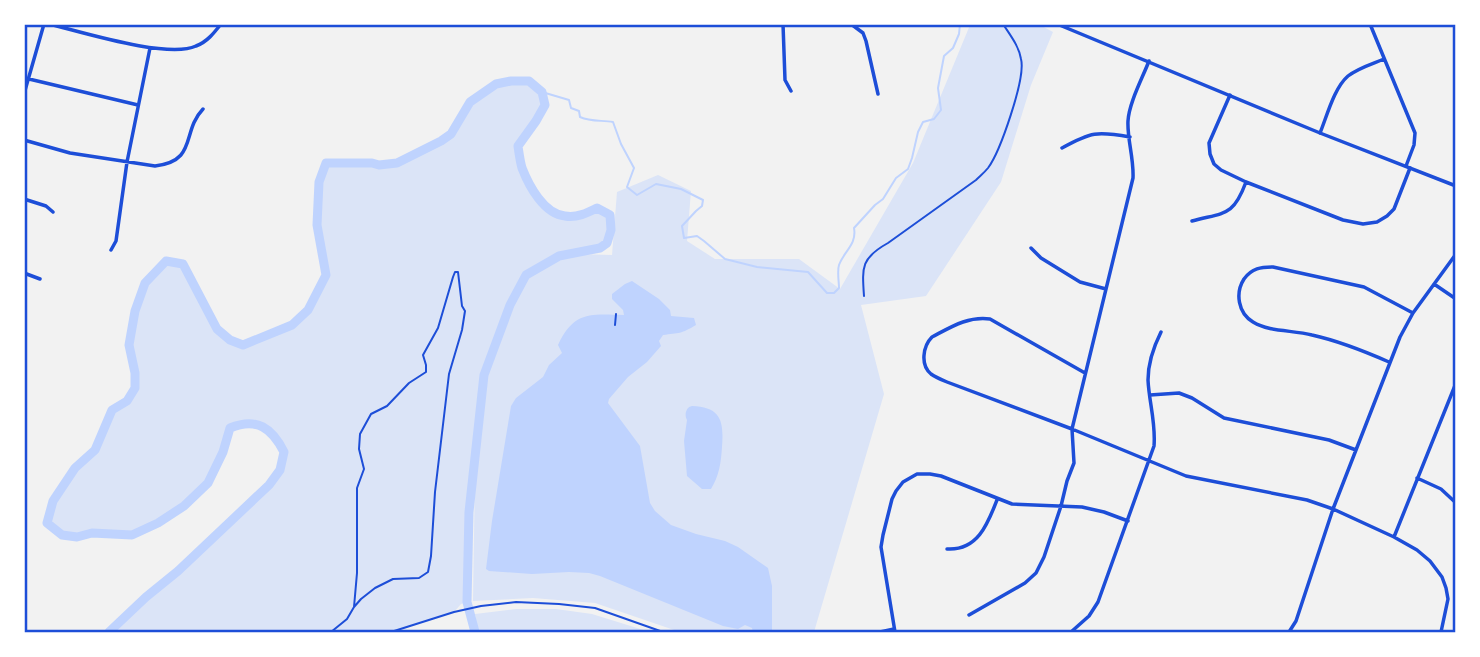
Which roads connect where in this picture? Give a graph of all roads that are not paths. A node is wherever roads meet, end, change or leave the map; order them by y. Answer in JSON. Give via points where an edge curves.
{"nodes":[{"id":1,"x":47,"y":24,"type":"edge"},
{"id":2,"x":221,"y":24,"type":"edge"},
{"id":3,"x":783,"y":24,"type":"edge"},
{"id":4,"x":851,"y":24,"type":"edge"},
{"id":5,"x":1057,"y":24,"type":"edge"},
{"id":6,"x":1370,"y":24,"type":"edge"},
{"id":7,"x":150,"y":48,"type":"junction"},
{"id":8,"x":1384,"y":59,"type":"junction"},
{"id":9,"x":1149,"y":61,"type":"junction"},
{"id":10,"x":29,"y":79,"type":"junction"},
{"id":11,"x":791,"y":90,"type":"dead end"},
{"id":12,"x":24,"y":94,"type":"edge"},
{"id":13,"x":878,"y":94,"type":"dead end"},
{"id":14,"x":1230,"y":95,"type":"junction"},
{"id":15,"x":138,"y":105,"type":"junction"},
{"id":16,"x":203,"y":109,"type":"dead end"},
{"id":17,"x":1320,"y":133,"type":"junction"},
{"id":18,"x":1130,"y":137,"type":"junction"},
{"id":19,"x":24,"y":139,"type":"edge"},
{"id":20,"x":1062,"y":148,"type":"dead end"},
{"id":21,"x":127,"y":162,"type":"junction"},
{"id":22,"x":1408,"y":167,"type":"junction"},
{"id":23,"x":1246,"y":182,"type":"junction"},
{"id":24,"x":1455,"y":186,"type":"edge"},
{"id":25,"x":24,"y":199,"type":"edge"},
{"id":26,"x":53,"y":212,"type":"dead end"},
{"id":27,"x":1192,"y":221,"type":"dead end"},
{"id":28,"x":1031,"y":248,"type":"dead end"},
{"id":29,"x":111,"y":250,"type":"dead end"},
{"id":30,"x":1455,"y":254,"type":"edge"},
{"id":31,"x":24,"y":273,"type":"edge"},
{"id":32,"x":40,"y":279,"type":"dead end"},
{"id":33,"x":1434,"y":284,"type":"junction"},
{"id":34,"x":1105,"y":289,"type":"junction"},
{"id":35,"x":1455,"y":299,"type":"edge"},
{"id":36,"x":1413,"y":313,"type":"junction"},
{"id":37,"x":1160,"y":332,"type":"dead end"},
{"id":38,"x":1389,"y":362,"type":"junction"},
{"id":39,"x":1085,"y":373,"type":"junction"},
{"id":40,"x":1455,"y":383,"type":"edge"},
{"id":41,"x":1150,"y":395,"type":"junction"},
{"id":42,"x":1072,"y":429,"type":"junction"},
{"id":43,"x":1356,"y":450,"type":"junction"},
{"id":44,"x":1148,"y":461,"type":"junction"},
{"id":45,"x":1418,"y":478,"type":"junction"},
{"id":46,"x":997,"y":500,"type":"junction"},
{"id":47,"x":1455,"y":503,"type":"edge"},
{"id":48,"x":1061,"y":506,"type":"junction"},
{"id":49,"x":1333,"y":509,"type":"junction"},
{"id":50,"x":1128,"y":522,"type":"junction"},
{"id":51,"x":1394,"y":537,"type":"junction"},
{"id":52,"x":947,"y":549,"type":"dead end"},
{"id":53,"x":969,"y":615,"type":"dead end"},
{"id":54,"x":894,"y":631,"type":"edge"},
{"id":55,"x":880,"y":632,"type":"edge"},
{"id":56,"x":1071,"y":632,"type":"edge"},
{"id":57,"x":1289,"y":632,"type":"edge"},
{"id":58,"x":1441,"y":632,"type":"edge"}],
"edges":[{"from":1,"to":7,"type":"street"},
{"from":1,"to":10,"type":"street"},
{"from":2,"to":7,"type":"street","via":[[196,47]]},
{"from":3,"to":11,"type":"street","via":[[785,80]]},
{"from":4,"to":13,"type":"street","via":[[863,33]]},
{"from":5,"to":9,"type":"street"},
{"from":6,"to":8,"type":"street"},
{"from":7,"to":15,"type":"street"},
{"from":8,"to":17,"type":"street","via":[[1346,78]]},
{"from":8,"to":22,"type":"street","via":[[1415,133]]},
{"from":9,"to":14,"type":"street"},
{"from":9,"to":18,"type":"street","via":[[1129,114]]},
{"from":10,"to":12,"type":"street"},
{"from":10,"to":15,"type":"street"},
{"from":14,"to":17,"type":"street"},
{"from":14,"to":23,"type":"street","via":[[1209,143],[1210,154],[1220,170]]},
{"from":15,"to":21,"type":"street"},
{"from":16,"to":21,"type":"street","via":[[179,158],[155,166]]},
{"from":17,"to":22,"type":"street"},
{"from":18,"to":20,"type":"street","via":[[1088,134]]},
{"from":18,"to":34,"type":"street","via":[[1133,178]]},
{"from":19,"to":21,"type":"street"},
{"from":21,"to":29,"type":"street"},
{"from":22,"to":23,"type":"street","via":[[1394,209],[1377,222],[1363,224]]},
{"from":22,"to":24,"type":"street"},
{"from":23,"to":27,"type":"street","via":[[1235,206],[1227,212]]},
{"from":25,"to":26,"type":"street"},
{"from":28,"to":34,"type":"street","via":[[1080,282]]},
{"from":30,"to":33,"type":"street"},
{"from":31,"to":32,"type":"street"},
{"from":33,"to":35,"type":"street"},
{"from":33,"to":36,"type":"street"},
{"from":34,"to":39,"type":"street"},
{"from":36,"to":38,"type":"street"},
{"from":36,"to":38,"type":"street","via":[[1364,287],[1273,267],[1253,270],[1241,286],[1240,306],[1251,321],[1344,343]]},
{"from":37,"to":41,"type":"street","via":[[1148,379]]},
{"from":38,"to":43,"type":"street"},
{"from":39,"to":42,"type":"street"},
{"from":39,"to":42,"type":"street","via":[[990,319],[969,319],[932,337],[924,349],[930,374]]},
{"from":40,"to":45,"type":"street"},
{"from":41,"to":43,"type":"street","via":[[1179,393],[1224,418]]},
{"from":41,"to":44,"type":"street","via":[[1155,432]]},
{"from":42,"to":44,"type":"street"},
{"from":42,"to":48,"type":"street","via":[[1074,463]]},
{"from":43,"to":49,"type":"street"},
{"from":44,"to":49,"type":"street","via":[[1186,476]]},
{"from":44,"to":50,"type":"street"},
{"from":45,"to":47,"type":"street","via":[[1441,489]]},
{"from":45,"to":51,"type":"street"},
{"from":46,"to":48,"type":"street","via":[[1012,505]]},
{"from":46,"to":52,"type":"street","via":[[982,534],[957,550]]},
{"from":46,"to":54,"type":"street","via":[[930,474],[917,474],[903,482],[883,535]]},
{"from":48,"to":50,"type":"street","via":[[1092,508]]},
{"from":48,"to":53,"type":"street","via":[[1036,573]]},
{"from":49,"to":51,"type":"street"},
{"from":49,"to":57,"type":"street"},
{"from":50,"to":56,"type":"street","via":[[1098,602]]},
{"from":51,"to":58,"type":"street","via":[[1417,550],[1442,577],[1448,598]]},
{"from":54,"to":55,"type":"street"}]}
